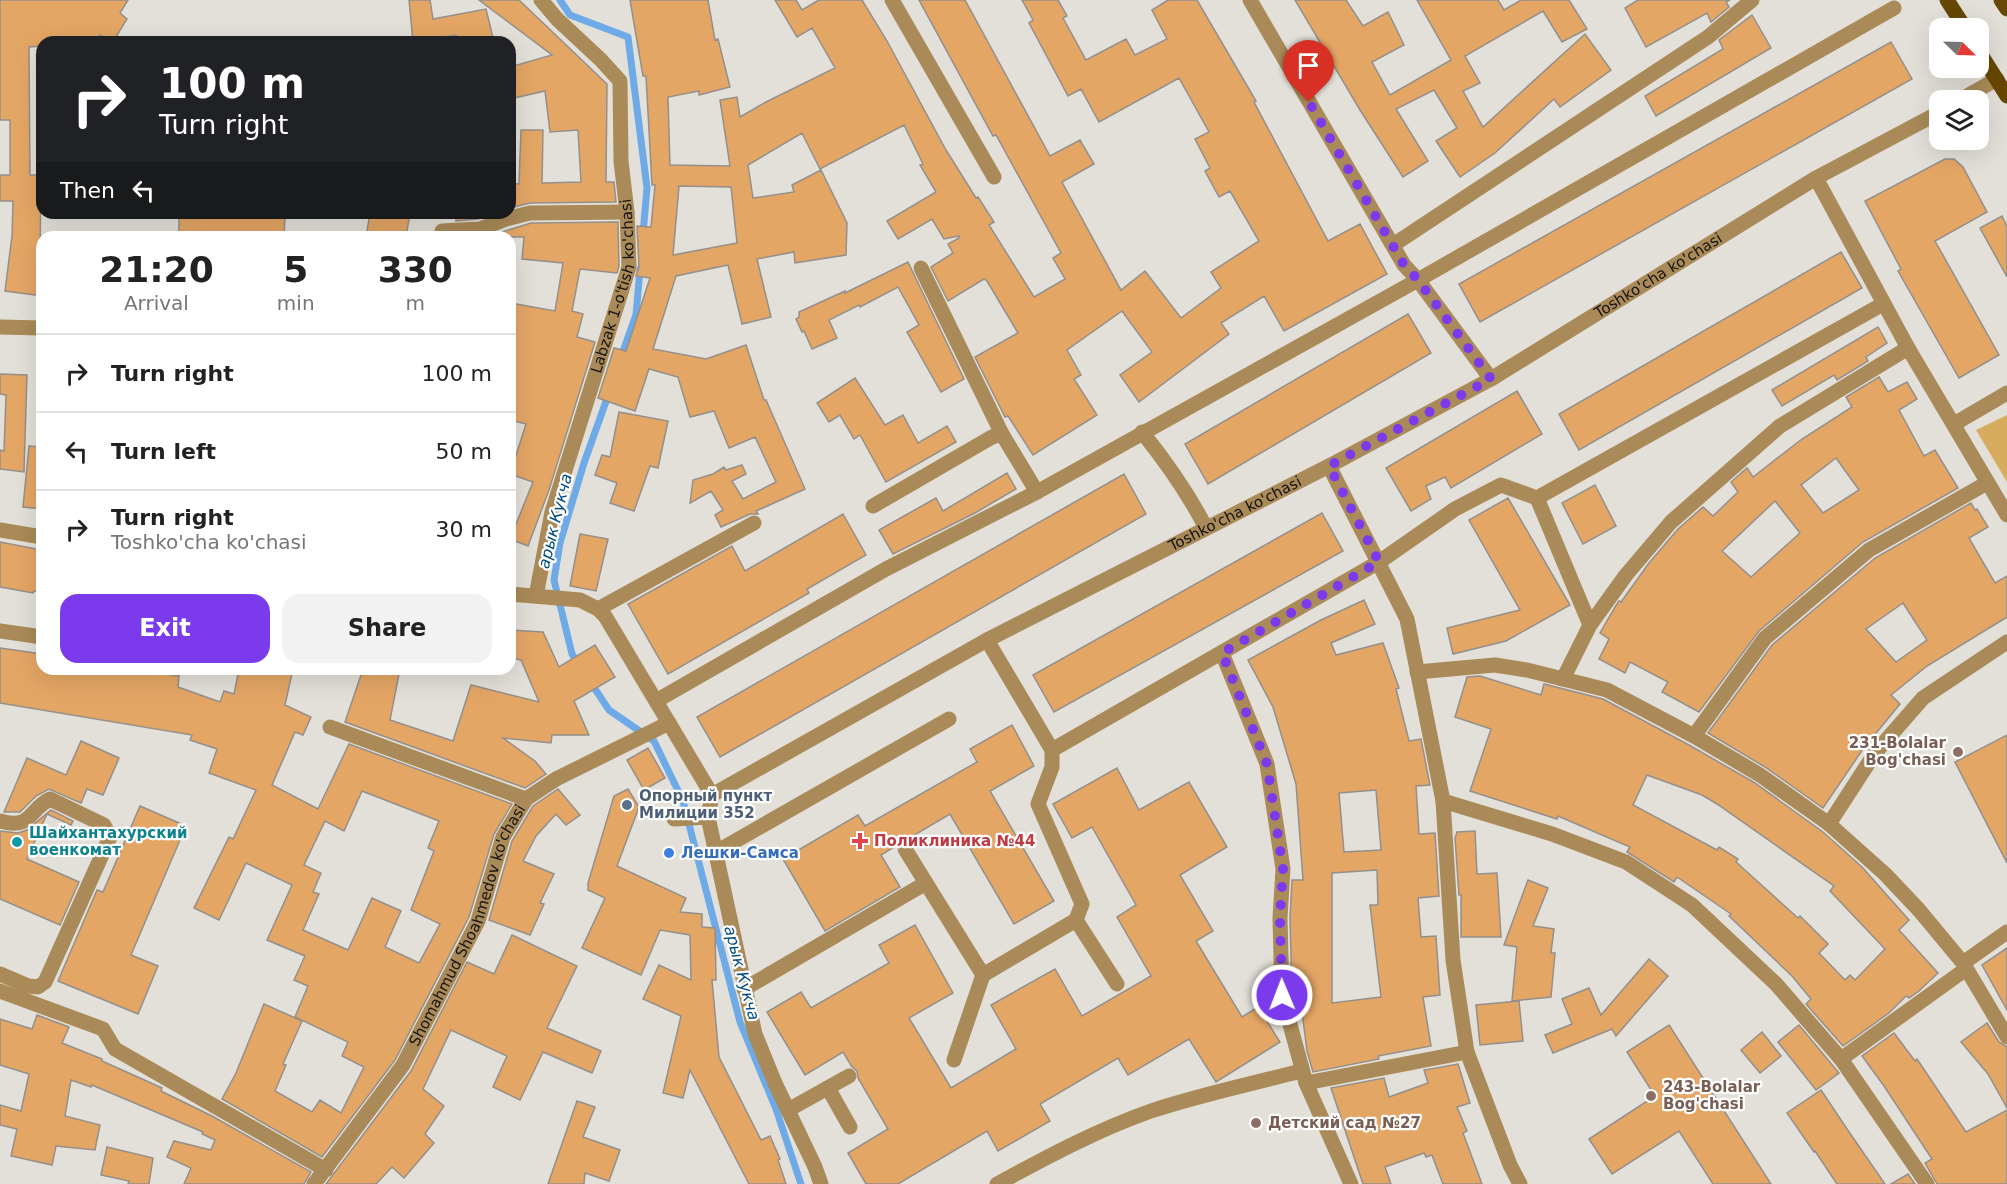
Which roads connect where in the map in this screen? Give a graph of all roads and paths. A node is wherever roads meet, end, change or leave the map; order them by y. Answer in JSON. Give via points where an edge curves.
{"nodes":[{"id":1,"x":541,"y":0,"type":"edge"},
{"id":2,"x":892,"y":0,"type":"edge"},
{"id":3,"x":1250,"y":0,"type":"edge"},
{"id":4,"x":1752,"y":0,"type":"edge"},
{"id":5,"x":1947,"y":0,"type":"edge"},
{"id":6,"x":2001,"y":0,"type":"edge"},
{"id":7,"x":1894,"y":8,"type":"dead end"},
{"id":8,"x":2007,"y":9,"type":"edge"},
{"id":9,"x":1959,"y":18,"type":"edge"},
{"id":10,"x":1989,"y":67,"type":"edge"},
{"id":11,"x":1997,"y":79,"type":"junction"},
{"id":12,"x":1978,"y":90,"type":"edge"},
{"id":13,"x":2007,"y":96,"type":"edge"},
{"id":14,"x":1929,"y":118,"type":"edge"},
{"id":15,"x":994,"y":177,"type":"dead end"},
{"id":16,"x":1816,"y":178,"type":"junction"},
{"id":17,"x":627,"y":212,"type":"junction"},
{"id":18,"x":516,"y":216,"type":"edge"},
{"id":19,"x":506,"y":219,"type":"edge"},
{"id":20,"x":442,"y":231,"type":"dead end"},
{"id":21,"x":1393,"y":245,"type":"junction"},
{"id":22,"x":921,"y":268,"type":"dead end"},
{"id":23,"x":1418,"y":280,"type":"junction"},
{"id":24,"x":1883,"y":304,"type":"junction"},
{"id":25,"x":0,"y":327,"type":"edge"},
{"id":26,"x":36,"y":328,"type":"edge"},
{"id":27,"x":1908,"y":348,"type":"junction"},
{"id":28,"x":1491,"y":379,"type":"junction"},
{"id":29,"x":2007,"y":393,"type":"edge"},
{"id":30,"x":1954,"y":424,"type":"junction"},
{"id":31,"x":1143,"y":432,"type":"junction"},
{"id":32,"x":1002,"y":434,"type":"junction"},
{"id":33,"x":1329,"y":466,"type":"junction"},
{"id":34,"x":1987,"y":483,"type":"junction"},
{"id":35,"x":1037,"y":492,"type":"junction"},
{"id":36,"x":1537,"y":498,"type":"junction"},
{"id":37,"x":873,"y":506,"type":"dead end"},
{"id":38,"x":2007,"y":515,"type":"edge"},
{"id":39,"x":754,"y":523,"type":"dead end"},
{"id":40,"x":1206,"y":528,"type":"junction"},
{"id":41,"x":0,"y":530,"type":"edge"},
{"id":42,"x":36,"y":536,"type":"edge"},
{"id":43,"x":1379,"y":562,"type":"junction"},
{"id":44,"x":516,"y":594,"type":"edge"},
{"id":45,"x":536,"y":596,"type":"junction"},
{"id":46,"x":598,"y":609,"type":"junction"},
{"id":47,"x":1590,"y":625,"type":"junction"},
{"id":48,"x":0,"y":631,"type":"edge"},
{"id":49,"x":36,"y":637,"type":"edge"},
{"id":50,"x":987,"y":640,"type":"junction"},
{"id":51,"x":2007,"y":642,"type":"edge"},
{"id":52,"x":1222,"y":653,"type":"junction"},
{"id":53,"x":1417,"y":672,"type":"junction"},
{"id":54,"x":1563,"y":679,"type":"junction"},
{"id":55,"x":656,"y":701,"type":"junction"},
{"id":56,"x":949,"y":719,"type":"dead end"},
{"id":57,"x":669,"y":723,"type":"junction"},
{"id":58,"x":330,"y":728,"type":"dead end"},
{"id":59,"x":1694,"y":736,"type":"junction"},
{"id":60,"x":1052,"y":750,"type":"junction"},
{"id":61,"x":712,"y":795,"type":"junction"},
{"id":62,"x":526,"y":800,"type":"junction"},
{"id":63,"x":1443,"y":801,"type":"junction"},
{"id":64,"x":708,"y":817,"type":"junction"},
{"id":65,"x":674,"y":819,"type":"dead end"},
{"id":66,"x":0,"y":821,"type":"edge"},
{"id":67,"x":1829,"y":824,"type":"junction"},
{"id":68,"x":905,"y":849,"type":"dead end"},
{"id":69,"x":716,"y":852,"type":"junction"},
{"id":70,"x":926,"y":883,"type":"junction"},
{"id":71,"x":1076,"y":920,"type":"junction"},
{"id":72,"x":2007,"y":932,"type":"edge"},
{"id":73,"x":1964,"y":966,"type":"junction"},
{"id":74,"x":0,"y":974,"type":"edge"},
{"id":75,"x":983,"y":975,"type":"junction"},
{"id":76,"x":1117,"y":984,"type":"dead end"},
{"id":77,"x":744,"y":989,"type":"junction"},
{"id":78,"x":0,"y":991,"type":"edge"},
{"id":79,"x":2007,"y":1037,"type":"edge"},
{"id":80,"x":1467,"y":1052,"type":"junction"},
{"id":81,"x":1840,"y":1059,"type":"junction"},
{"id":82,"x":954,"y":1060,"type":"dead end"},
{"id":83,"x":849,"y":1076,"type":"dead end"},
{"id":84,"x":1304,"y":1077,"type":"junction"},
{"id":85,"x":828,"y":1088,"type":"junction"},
{"id":86,"x":788,"y":1110,"type":"junction"},
{"id":87,"x":850,"y":1127,"type":"dead end"},
{"id":88,"x":326,"y":1170,"type":"junction"},
{"id":89,"x":314,"y":1184,"type":"edge"},
{"id":90,"x":821,"y":1184,"type":"edge"},
{"id":91,"x":997,"y":1184,"type":"edge"},
{"id":92,"x":1352,"y":1184,"type":"edge"},
{"id":93,"x":1520,"y":1184,"type":"edge"},
{"id":94,"x":1927,"y":1184,"type":"edge"}],
"edges":[{"from":1,"to":17,"type":"street","name":"Labzak 1-o'tish ko'chasi","via":[[620,81],[621,161]]},
{"from":2,"to":15,"type":"street"},
{"from":3,"to":21,"type":"street"},
{"from":4,"to":21,"type":"street","via":[[1708,37]]},
{"from":5,"to":9,"type":"main road"},
{"from":6,"to":8,"type":"main road"},
{"from":7,"to":23,"type":"street"},
{"from":10,"to":11,"type":"main road"},
{"from":11,"to":12,"type":"street"},
{"from":11,"to":13,"type":"main road"},
{"from":14,"to":16,"type":"street","name":"Toshko'cha ko'chasi"},
{"from":16,"to":24,"type":"street"},
{"from":16,"to":28,"type":"street","name":"Toshko'cha ko'chasi"},
{"from":17,"to":18,"type":"street"},
{"from":17,"to":45,"type":"street","name":"Labzak 1-o'tish ko'chasi","via":[[629,267],[552,512]]},
{"from":19,"to":20,"type":"street","via":[[480,229]]},
{"from":21,"to":23,"type":"street"},
{"from":22,"to":32,"type":"street"},
{"from":23,"to":28,"type":"street"},
{"from":23,"to":31,"type":"street"},
{"from":24,"to":27,"type":"street"},
{"from":24,"to":36,"type":"street"},
{"from":25,"to":26,"type":"street"},
{"from":27,"to":30,"type":"street"},
{"from":27,"to":47,"type":"street","via":[[1780,426],[1671,522]]},
{"from":28,"to":33,"type":"street","name":"Toshko'cha ko'chasi"},
{"from":29,"to":30,"type":"street"},
{"from":30,"to":34,"type":"street"},
{"from":31,"to":35,"type":"street"},
{"from":31,"to":40,"type":"street","via":[[1167,462]]},
{"from":32,"to":35,"type":"street"},
{"from":32,"to":37,"type":"street"},
{"from":33,"to":40,"type":"street","name":"Toshko'cha ko'chasi"},
{"from":33,"to":43,"type":"street"},
{"from":34,"to":38,"type":"street"},
{"from":34,"to":59,"type":"street","via":[[1869,550],[1765,638]]},
{"from":35,"to":55,"type":"street","via":[[886,569]]},
{"from":36,"to":43,"type":"street","via":[[1501,485],[1455,509]]},
{"from":36,"to":47,"type":"street"},
{"from":39,"to":46,"type":"street"},
{"from":40,"to":50,"type":"street","name":"Toshko'cha ko'chasi"},
{"from":41,"to":42,"type":"street"},
{"from":43,"to":52,"type":"street"},
{"from":43,"to":53,"type":"street","via":[[1407,619]]},
{"from":44,"to":45,"type":"street"},
{"from":45,"to":46,"type":"street","via":[[580,600]]},
{"from":46,"to":55,"type":"street"},
{"from":47,"to":54,"type":"street"},
{"from":48,"to":49,"type":"street"},
{"from":50,"to":60,"type":"street"},
{"from":50,"to":61,"type":"street","name":"Toshko'cha ko'chasi"},
{"from":51,"to":67,"type":"street","via":[[1923,698],[1875,753]]},
{"from":52,"to":60,"type":"street"},
{"from":52,"to":84,"type":"street","via":[[1267,764],[1283,869],[1282,995]]},
{"from":53,"to":54,"type":"street","via":[[1495,665]]},
{"from":53,"to":63,"type":"street"},
{"from":54,"to":59,"type":"street","via":[[1607,690]]},
{"from":55,"to":57,"type":"street"},
{"from":56,"to":69,"type":"street"},
{"from":57,"to":61,"type":"street"},
{"from":57,"to":62,"type":"street","name":"Shomahmud Shoahmedov ko'chasi","via":[[556,779]]},
{"from":58,"to":62,"type":"street"},
{"from":59,"to":67,"type":"street","via":[[1760,775]]},
{"from":60,"to":71,"type":"street","via":[[1052,767],[1038,804],[1082,904]]},
{"from":61,"to":64,"type":"street"},
{"from":62,"to":88,"type":"street","name":"Shomahmud Shoahmedov ko'chasi","via":[[503,837],[478,921],[403,1065]]},
{"from":63,"to":80,"type":"street","via":[[1453,960]]},
{"from":63,"to":81,"type":"street","via":[[1552,834],[1626,862],[1692,905],[1776,984]]},
{"from":64,"to":65,"type":"street"},
{"from":64,"to":69,"type":"street"},
{"from":66,"to":74,"type":"street","via":[[13,824],[30,818],[50,799],[104,825],[110,837],[45,982],[38,987],[28,986]]},
{"from":67,"to":73,"type":"street","via":[[1885,874]]},
{"from":68,"to":70,"type":"street"},
{"from":69,"to":77,"type":"street"},
{"from":70,"to":75,"type":"street"},
{"from":70,"to":77,"type":"street"},
{"from":71,"to":75,"type":"street"},
{"from":71,"to":76,"type":"street"},
{"from":72,"to":73,"type":"street"},
{"from":73,"to":79,"type":"street"},
{"from":73,"to":81,"type":"street"},
{"from":75,"to":82,"type":"street"},
{"from":77,"to":86,"type":"street","via":[[755,1034]]},
{"from":78,"to":88,"type":"street","via":[[103,1029],[115,1049]]},
{"from":80,"to":84,"type":"street"},
{"from":80,"to":93,"type":"street"},
{"from":81,"to":94,"type":"street"},
{"from":83,"to":85,"type":"street"},
{"from":84,"to":91,"type":"street","via":[[1143,1114],[1077,1142]]},
{"from":84,"to":92,"type":"street"},
{"from":85,"to":86,"type":"street"},
{"from":85,"to":87,"type":"street"},
{"from":86,"to":90,"type":"street"},
{"from":88,"to":89,"type":"street","name":"Shomahmud Shoahmedov ko'chasi"}]}
